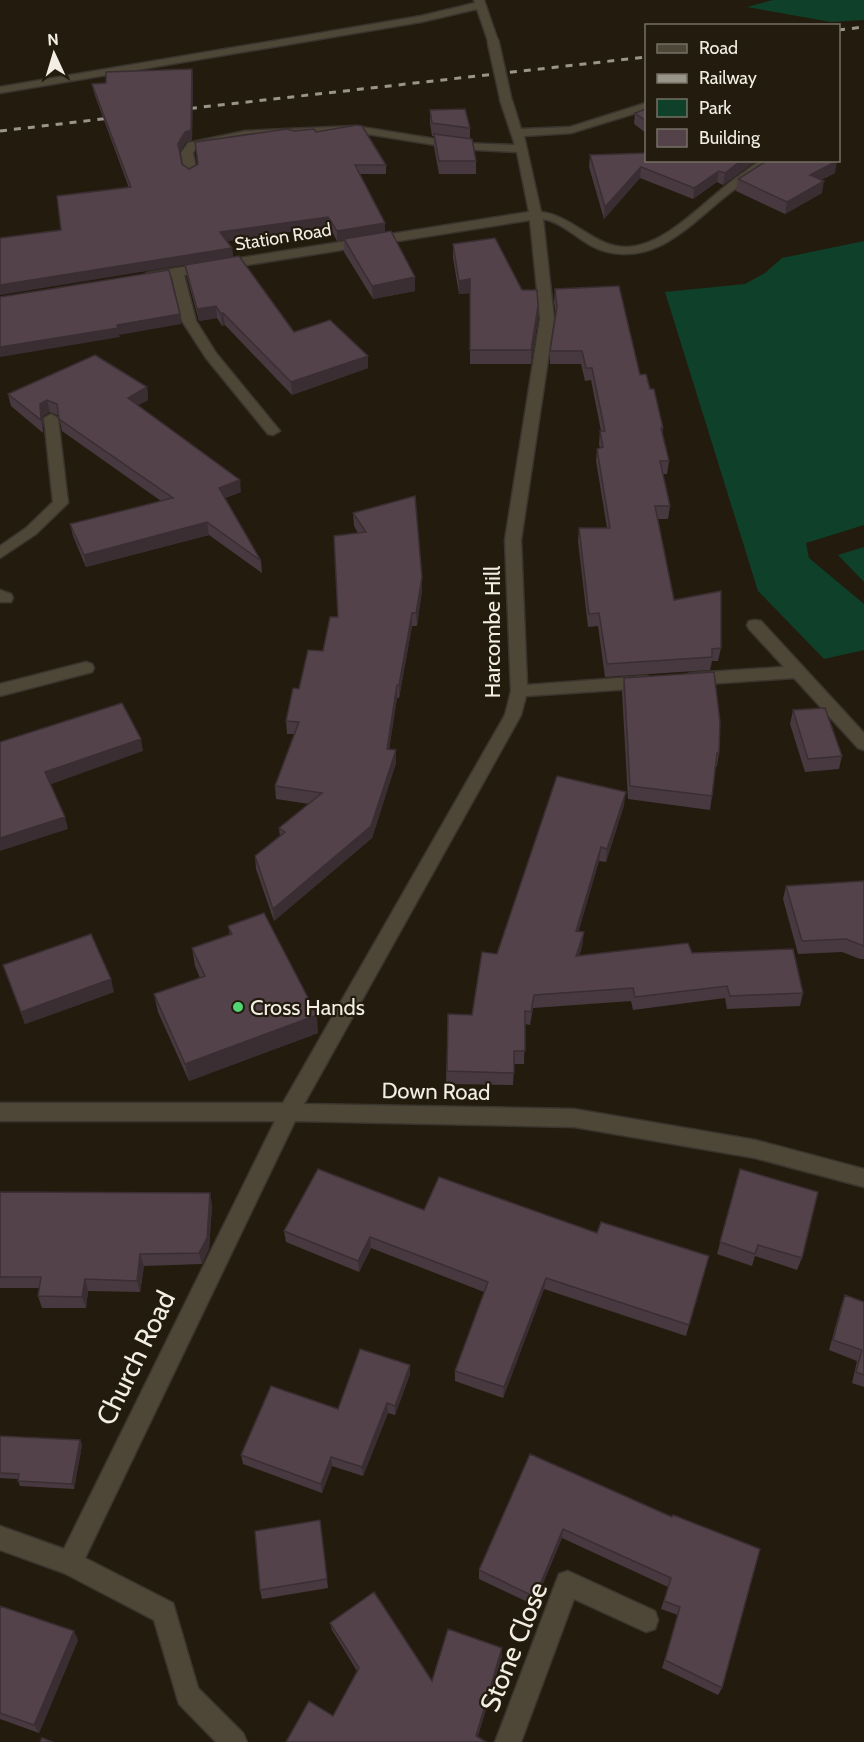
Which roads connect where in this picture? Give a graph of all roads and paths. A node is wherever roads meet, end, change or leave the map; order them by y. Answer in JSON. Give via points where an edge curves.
{"nodes":[{"id":1,"x":480,"y":2,"type":"edge"},
{"id":2,"x":0,"y":90,"type":"edge"},
{"id":3,"x":645,"y":106,"type":"edge"},
{"id":4,"x":516,"y":133,"type":"junction"},
{"id":5,"x":522,"y":149,"type":"junction"},
{"id":6,"x":768,"y":162,"type":"edge"},
{"id":7,"x":191,"y":173,"type":"edge"},
{"id":8,"x":536,"y":215,"type":"junction"},
{"id":9,"x":177,"y":273,"type":"junction"},
{"id":10,"x":130,"y":280,"type":"edge"},
{"id":11,"x":51,"y":418,"type":"edge"},
{"id":12,"x":273,"y":431,"type":"dead end"},
{"id":13,"x":0,"y":553,"type":"edge"},
{"id":14,"x":754,"y":625,"type":"dead end"},
{"id":15,"x":86,"y":668,"type":"dead end"},
{"id":16,"x":798,"y":672,"type":"junction"},
{"id":17,"x":0,"y":690,"type":"edge"},
{"id":18,"x":519,"y":691,"type":"junction"},
{"id":19,"x":864,"y":744,"type":"edge"},
{"id":20,"x":0,"y":1112,"type":"edge"},
{"id":21,"x":290,"y":1112,"type":"junction"},
{"id":22,"x":864,"y":1178,"type":"edge"},
{"id":23,"x":0,"y":1538,"type":"edge"},
{"id":24,"x":70,"y":1563,"type":"junction"},
{"id":25,"x":646,"y":1620,"type":"dead end"},
{"id":26,"x":234,"y":1742,"type":"edge"},
{"id":27,"x":508,"y":1742,"type":"edge"}],
"edges":[{"from":1,"to":2,"type":"street","via":[[410,21]]},
{"from":1,"to":4,"type":"street","name":"Harcombe Hill","bridge":true},
{"from":3,"to":4,"type":"street","via":[[571,130]]},
{"from":4,"to":5,"type":"street","name":"Harcombe Hill"},
{"from":5,"to":7,"type":"street","via":[[460,146],[355,129],[245,134],[192,145],[187,153]]},
{"from":5,"to":8,"type":"street","name":"Harcombe Hill"},
{"from":6,"to":8,"type":"street","via":[[724,191],[681,231],[646,247],[623,251],[601,246],[557,217]]},
{"from":8,"to":9,"type":"street","name":"Station Road"},
{"from":8,"to":18,"type":"street","name":"Harcombe Hill","via":[[547,319],[513,540]]},
{"from":9,"to":10,"type":"street","name":"Station Road"},
{"from":9,"to":12,"type":"street","via":[[189,321],[211,355]]},
{"from":11,"to":13,"type":"street","via":[[61,503]]},
{"from":14,"to":16,"type":"street"},
{"from":15,"to":17,"type":"street"},
{"from":16,"to":18,"type":"street"},
{"from":16,"to":19,"type":"street"},
{"from":18,"to":21,"type":"street","name":"Harcombe Hill","via":[[513,715]]},
{"from":20,"to":21,"type":"street","name":"Down Road"},
{"from":21,"to":22,"type":"street","name":"Down Road","via":[[574,1118],[755,1149]]},
{"from":21,"to":24,"type":"street","name":"Church Road"},
{"from":23,"to":24,"type":"street"},
{"from":24,"to":26,"type":"street","via":[[164,1612],[188,1695]]},
{"from":25,"to":27,"type":"street","name":"Stone Close","via":[[568,1583]]}]}
